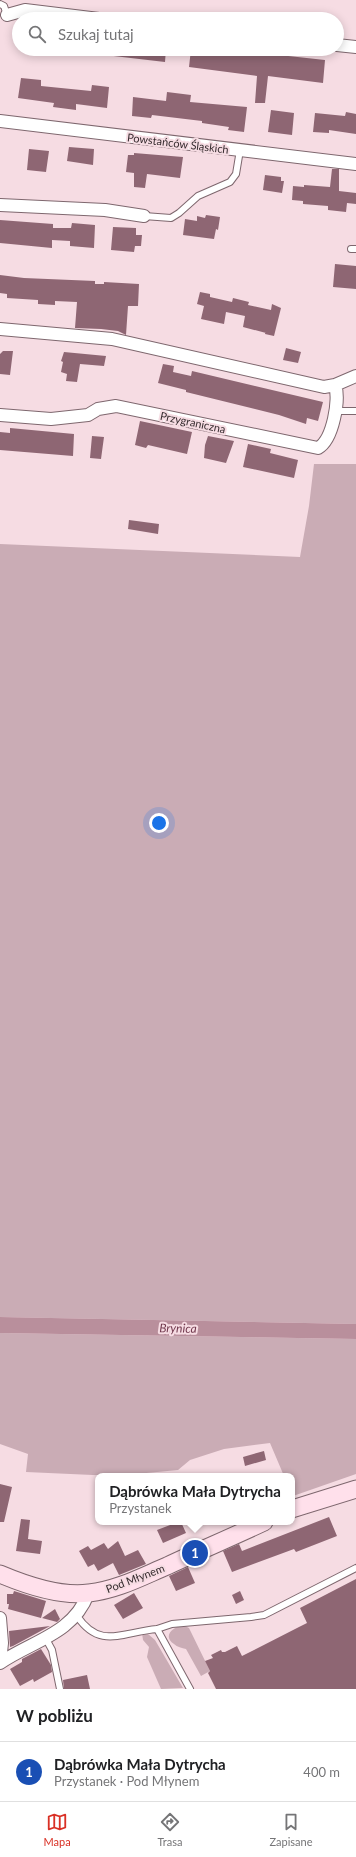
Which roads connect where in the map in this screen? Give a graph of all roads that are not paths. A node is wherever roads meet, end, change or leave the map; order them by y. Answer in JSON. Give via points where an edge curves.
{"nodes":[{"id":1,"x":0,"y":4,"type":"edge"},
{"id":2,"x":18,"y":12,"type":"edge"},
{"id":3,"x":42,"y":12,"type":"edge"},
{"id":4,"x":12,"y":14,"type":"edge"},
{"id":5,"x":7,"y":15,"type":"joint"},
{"id":6,"x":344,"y":46,"type":"edge"},
{"id":7,"x":356,"y":47,"type":"edge"},
{"id":8,"x":0,"y":121,"type":"edge"},
{"id":9,"x":240,"y":150,"type":"junction"},
{"id":10,"x":356,"y":164,"type":"edge"},
{"id":11,"x":0,"y":205,"type":"edge"},
{"id":12,"x":144,"y":216,"type":"joint"},
{"id":13,"x":0,"y":329,"type":"edge"},
{"id":14,"x":356,"y":376,"type":"edge"},
{"id":15,"x":335,"y":385,"type":"junction"},
{"id":16,"x":335,"y":411,"type":"junction"},
{"id":17,"x":356,"y":411,"type":"edge"},
{"id":18,"x":0,"y":414,"type":"edge"},
{"id":19,"x":356,"y":1489,"type":"edge"},
{"id":20,"x":295,"y":1509,"type":"edge"},
{"id":21,"x":257,"y":1525,"type":"edge"},
{"id":22,"x":356,"y":1568,"type":"edge"},
{"id":23,"x":0,"y":1574,"type":"edge"},
{"id":24,"x":88,"y":1594,"type":"junction"},
{"id":25,"x":76,"y":1616,"type":"junction"},
{"id":26,"x":0,"y":1618,"type":"edge"},
{"id":27,"x":157,"y":1629,"type":"junction"},
{"id":28,"x":46,"y":1638,"type":"junction"},
{"id":29,"x":0,"y":1663,"type":"edge"},
{"id":30,"x":60,"y":1689,"type":"edge"},
{"id":31,"x":190,"y":1689,"type":"edge"}],
"edges":[{"from":1,"to":5,"type":"lane","via":[[4,6]]},
{"from":2,"to":3,"type":"street"},
{"from":4,"to":5,"type":"street"},
{"from":6,"to":7,"type":"street"},
{"from":8,"to":9,"type":"street","name":"Powstańców Śląskich"},
{"from":9,"to":10,"type":"street","name":"Powstańców Śląskich"},
{"from":9,"to":12,"type":"lane","via":[[236,174],[230,182],[198,196],[171,218]]},
{"from":11,"to":12,"type":"street","via":[[105,210]]},
{"from":13,"to":15,"type":"street","via":[[112,339],[324,387]]},
{"from":14,"to":15,"type":"street"},
{"from":15,"to":16,"type":"street","name":"Przygraniczna","via":[[338,392]]},
{"from":16,"to":17,"type":"lane"},
{"from":16,"to":18,"type":"street","name":"Przygraniczna","via":[[330,435],[318,448],[116,406],[98,409],[88,415],[51,419]]},
{"from":19,"to":20,"type":"street"},
{"from":21,"to":24,"type":"street","name":"Pod Młynem","via":[[126,1584]]},
{"from":22,"to":27,"type":"lane","via":[[264,1615],[172,1624]]},
{"from":23,"to":24,"type":"street","name":"Pod Młynem","via":[[48,1589],[71,1594]]},
{"from":24,"to":25,"type":"street"},
{"from":25,"to":27,"type":"lane","via":[[84,1627],[95,1635],[105,1637]]},
{"from":25,"to":28,"type":"street"},
{"from":26,"to":29,"type":"street"},
{"from":27,"to":31,"type":"lane"},
{"from":28,"to":29,"type":"street"},
{"from":28,"to":30,"type":"lane","via":[[52,1650]]}]}
